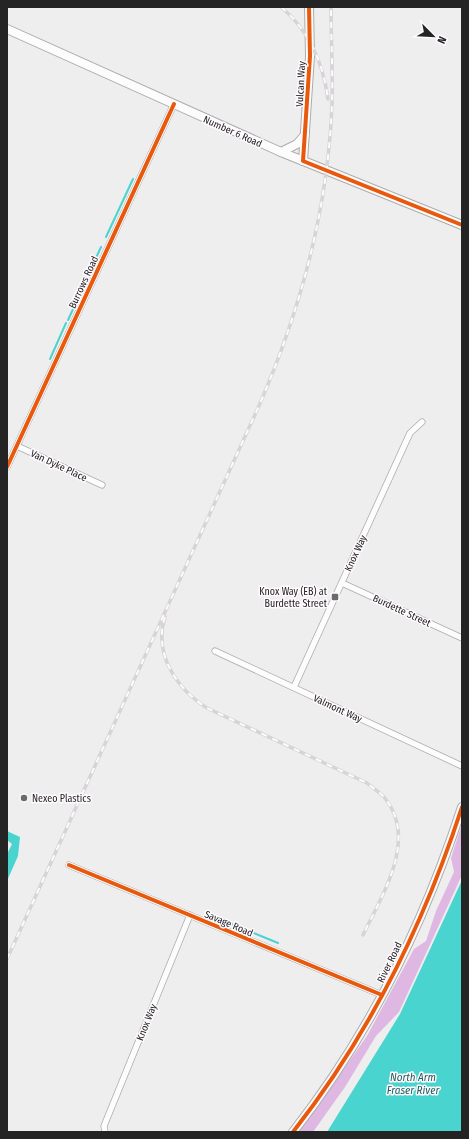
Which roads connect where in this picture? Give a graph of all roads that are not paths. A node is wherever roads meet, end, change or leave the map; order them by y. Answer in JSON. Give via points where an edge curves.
{"nodes":[{"id":1,"x":309,"y":7,"type":"edge"},
{"id":2,"x":7,"y":30,"type":"edge"},
{"id":3,"x":174,"y":104,"type":"junction"},
{"id":4,"x":305,"y":135,"type":"junction"},
{"id":5,"x":281,"y":152,"type":"junction"},
{"id":6,"x":303,"y":162,"type":"junction"},
{"id":7,"x":462,"y":225,"type":"edge"},
{"id":8,"x":422,"y":422,"type":"dead end"},
{"id":9,"x":17,"y":446,"type":"junction"},
{"id":10,"x":7,"y":467,"type":"edge"},
{"id":11,"x":102,"y":485,"type":"dead end"},
{"id":12,"x":342,"y":583,"type":"junction"},
{"id":13,"x":462,"y":638,"type":"edge"},
{"id":14,"x":215,"y":651,"type":"dead end"},
{"id":15,"x":294,"y":687,"type":"junction"},
{"id":16,"x":462,"y":766,"type":"edge"},
{"id":17,"x":462,"y":807,"type":"edge"},
{"id":18,"x":69,"y":865,"type":"dead end"},
{"id":19,"x":190,"y":915,"type":"junction"},
{"id":20,"x":382,"y":995,"type":"junction"},
{"id":21,"x":104,"y":1131,"type":"edge"},
{"id":22,"x":293,"y":1132,"type":"edge"}],
"edges":[{"from":1,"to":4,"type":"street","name":"Vulcan Way","via":[[310,49]]},
{"from":2,"to":3,"type":"street","name":"Number 6 Road"},
{"from":3,"to":5,"type":"street","name":"Number 6 Road"},
{"from":3,"to":9,"type":"street","name":"Burrows Road"},
{"from":4,"to":5,"type":"street","via":[[297,144]]},
{"from":4,"to":6,"type":"street","name":"Vulcan Way"},
{"from":5,"to":6,"type":"street","name":"Number 6 Road"},
{"from":6,"to":7,"type":"street","name":"Number 6 Road"},
{"from":8,"to":12,"type":"street","name":"Knox Way","via":[[410,433]]},
{"from":9,"to":10,"type":"street","name":"Burrows Road"},
{"from":9,"to":11,"type":"street","name":"Van Dyke Place"},
{"from":12,"to":13,"type":"street","name":"Burdette Street"},
{"from":12,"to":15,"type":"street","name":"Knox Way"},
{"from":14,"to":15,"type":"street","name":"Valmont Way"},
{"from":15,"to":16,"type":"street","name":"Valmont Way"},
{"from":17,"to":20,"type":"street","name":"River Road","via":[[422,911]]},
{"from":18,"to":19,"type":"street","name":"Savage Road"},
{"from":19,"to":20,"type":"street","name":"Savage Road"},
{"from":19,"to":21,"type":"street","name":"Knox Way"},
{"from":20,"to":22,"type":"street","name":"River Road","via":[[352,1050]]}]}
